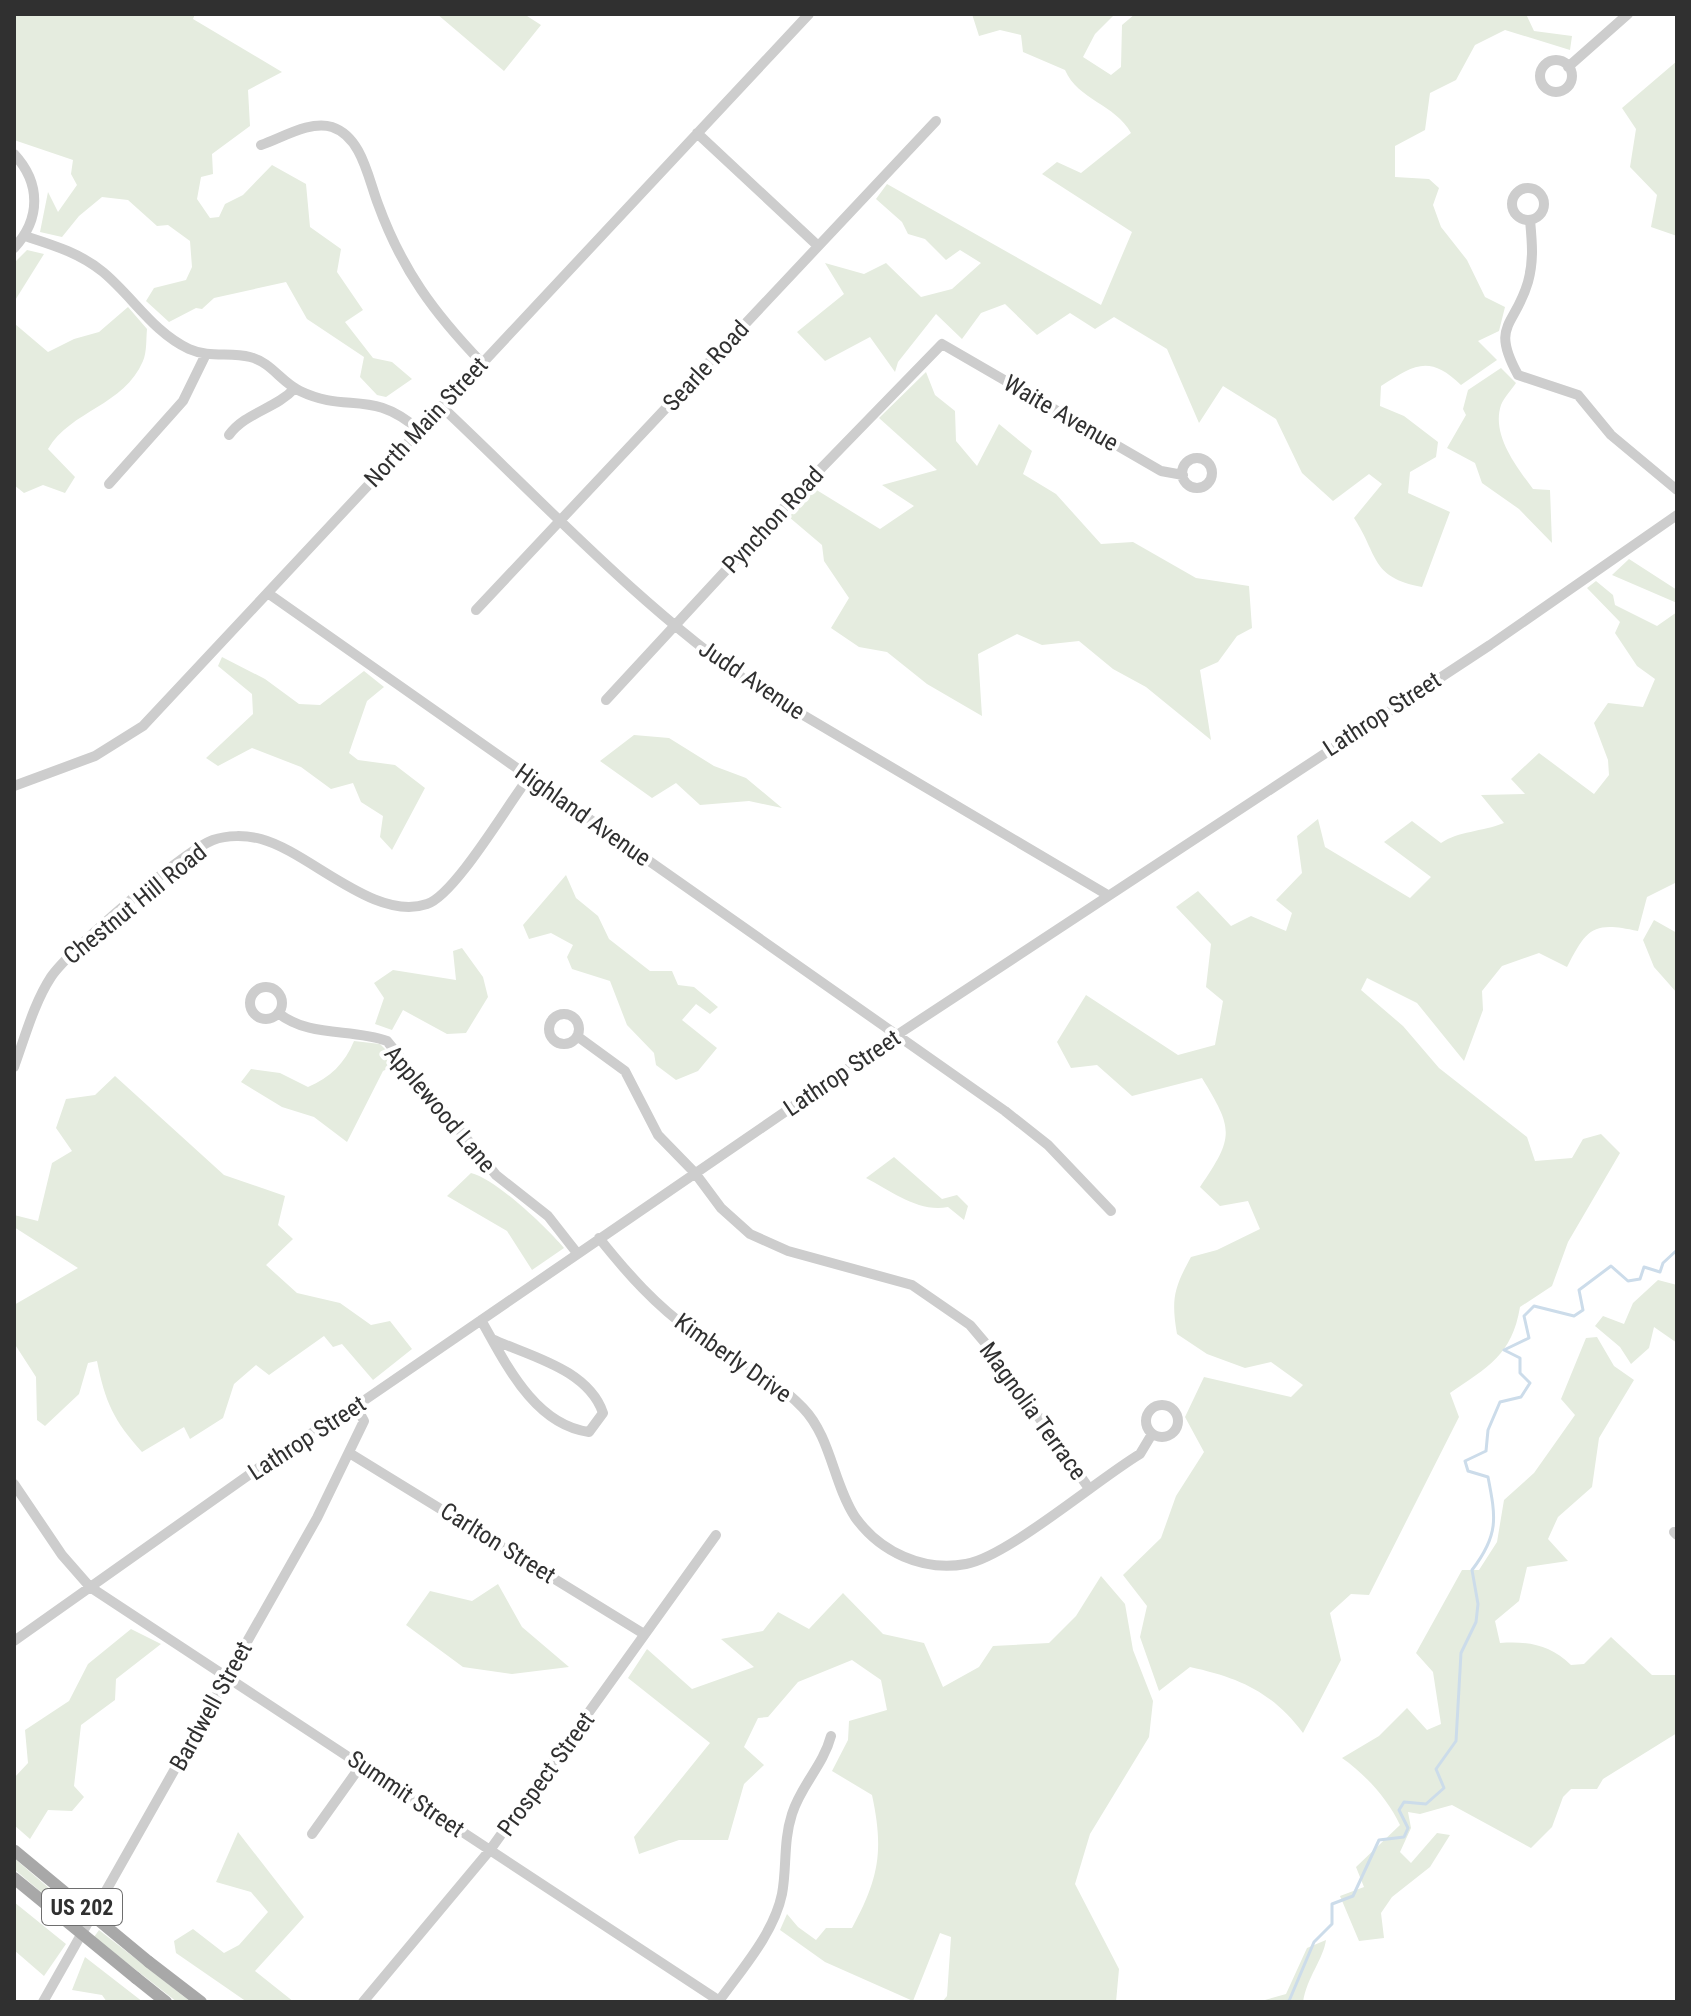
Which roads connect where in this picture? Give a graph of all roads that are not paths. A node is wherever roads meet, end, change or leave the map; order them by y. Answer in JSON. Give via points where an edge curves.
{"nodes":[{"id":1,"x":809,"y":14,"type":"edge"},
{"id":2,"x":1628,"y":14,"type":"edge"},
{"id":3,"x":1568,"y":67,"type":"dead end"},
{"id":4,"x":936,"y":121,"type":"dead end"},
{"id":5,"x":697,"y":133,"type":"junction"},
{"id":6,"x":261,"y":145,"type":"dead end"},
{"id":7,"x":14,"y":154,"type":"edge"},
{"id":8,"x":1530,"y":220,"type":"dead end"},
{"id":9,"x":25,"y":236,"type":"junction"},
{"id":10,"x":817,"y":245,"type":"junction"},
{"id":11,"x":14,"y":248,"type":"edge"},
{"id":12,"x":942,"y":344,"type":"joint"},
{"id":13,"x":206,"y":354,"type":"junction"},
{"id":14,"x":482,"y":363,"type":"junction"},
{"id":15,"x":295,"y":388,"type":"junction"},
{"id":16,"x":441,"y":406,"type":"junction"},
{"id":17,"x":419,"y":430,"type":"junction"},
{"id":18,"x":229,"y":435,"type":"dead end"},
{"id":19,"x":1183,"y":475,"type":"dead end"},
{"id":20,"x":109,"y":484,"type":"dead end"},
{"id":21,"x":1677,"y":490,"type":"edge"},
{"id":22,"x":1677,"y":515,"type":"edge"},
{"id":23,"x":562,"y":520,"type":"junction"},
{"id":24,"x":269,"y":594,"type":"junction"},
{"id":25,"x":476,"y":610,"type":"dead end"},
{"id":26,"x":676,"y":626,"type":"junction"},
{"id":27,"x":606,"y":700,"type":"dead end"},
{"id":28,"x":529,"y":777,"type":"junction"},
{"id":29,"x":14,"y":786,"type":"edge"},
{"id":30,"x":1106,"y":894,"type":"junction"},
{"id":31,"x":278,"y":1013,"type":"dead end"},
{"id":32,"x":897,"y":1035,"type":"junction"},
{"id":33,"x":577,"y":1036,"type":"dead end"},
{"id":34,"x":14,"y":1067,"type":"edge"},
{"id":35,"x":695,"y":1173,"type":"junction"},
{"id":36,"x":1111,"y":1211,"type":"dead end"},
{"id":37,"x":599,"y":1238,"type":"junction"},
{"id":38,"x":577,"y":1253,"type":"junction"},
{"id":39,"x":481,"y":1320,"type":"junction"},
{"id":40,"x":492,"y":1339,"type":"junction"},
{"id":41,"x":356,"y":1406,"type":"junction"},
{"id":42,"x":1152,"y":1434,"type":"dead end"},
{"id":43,"x":351,"y":1454,"type":"junction"},
{"id":44,"x":14,"y":1484,"type":"edge"},
{"id":45,"x":1088,"y":1487,"type":"junction"},
{"id":46,"x":26,"y":1502,"type":"junction"},
{"id":47,"x":14,"y":1509,"type":"edge"},
{"id":48,"x":716,"y":1535,"type":"dead end"},
{"id":49,"x":90,"y":1587,"type":"junction"},
{"id":50,"x":644,"y":1634,"type":"junction"},
{"id":51,"x":14,"y":1641,"type":"edge"},
{"id":52,"x":227,"y":1677,"type":"junction"},
{"id":53,"x":831,"y":1736,"type":"dead end"},
{"id":54,"x":362,"y":1764,"type":"junction"},
{"id":55,"x":312,"y":1834,"type":"dead end"},
{"id":56,"x":490,"y":1850,"type":"junction"},
{"id":57,"x":14,"y":1851,"type":"edge"},
{"id":58,"x":14,"y":1878,"type":"edge"},
{"id":59,"x":720,"y":2001,"type":"edge"},
{"id":60,"x":43,"y":2002,"type":"edge"},
{"id":61,"x":166,"y":2002,"type":"edge"},
{"id":62,"x":201,"y":2002,"type":"edge"},
{"id":63,"x":363,"y":2002,"type":"edge"}],
"edges":[{"from":1,"to":5,"type":"street","name":"North Main Street"},
{"from":2,"to":3,"type":"street"},
{"from":4,"to":10,"type":"street","name":"Searle Road"},
{"from":5,"to":10,"type":"street"},
{"from":5,"to":14,"type":"street","name":"North Main Street"},
{"from":6,"to":14,"type":"street","via":[[315,125],[334,128],[354,145],[416,286]]},
{"from":7,"to":9,"type":"street","via":[[34,183],[35,210]]},
{"from":8,"to":21,"type":"street","via":[[1534,257],[1527,286],[1505,331],[1505,352],[1518,375],[1578,395],[1611,435]]},
{"from":9,"to":11,"type":"street"},
{"from":9,"to":13,"type":"street","via":[[95,266],[166,336]]},
{"from":10,"to":23,"type":"street","name":"Searle Road"},
{"from":12,"to":19,"type":"street","name":"Waite Avenue","via":[[1161,471]]},
{"from":12,"to":26,"type":"street","name":"Pynchon Road"},
{"from":13,"to":15,"type":"street","via":[[255,358]]},
{"from":13,"to":20,"type":"street","via":[[183,401]]},
{"from":14,"to":16,"type":"street","name":"North Main Street"},
{"from":15,"to":17,"type":"street","via":[[329,399],[382,405]]},
{"from":15,"to":18,"type":"street"},
{"from":16,"to":17,"type":"street","name":"North Main Street"},
{"from":16,"to":23,"type":"street","name":"Judd Avenue"},
{"from":17,"to":24,"type":"street","name":"North Main Street"},
{"from":22,"to":30,"type":"street","name":"Lathrop Street","via":[[1490,645]]},
{"from":23,"to":25,"type":"street","name":"Searle Road"},
{"from":23,"to":26,"type":"street","name":"Judd Avenue"},
{"from":24,"to":28,"type":"street","name":"Highland Avenue"},
{"from":24,"to":29,"type":"street","name":"North Main Street","via":[[133,734],[56,773]]},
{"from":26,"to":27,"type":"street","name":"Pynchon Road"},
{"from":26,"to":30,"type":"street","name":"Judd Avenue","via":[[754,686]]},
{"from":28,"to":32,"type":"street","name":"Highland Avenue"},
{"from":28,"to":34,"type":"street","name":"Chestnut Hill Road","via":[[457,878],[427,904],[392,905],[262,839],[224,837],[193,851],[57,968]]},
{"from":30,"to":32,"type":"street","name":"Lathrop Street"},
{"from":31,"to":38,"type":"street","name":"Applewood Lane","via":[[292,1024],[318,1031],[387,1041],[496,1175],[548,1216]]},
{"from":32,"to":35,"type":"street","name":"Lathrop Street"},
{"from":32,"to":36,"type":"street","name":"Highland Avenue","via":[[1029,1129]]},
{"from":33,"to":35,"type":"street","name":"Magnolia Terrace","via":[[625,1071],[658,1135]]},
{"from":35,"to":37,"type":"street","name":"Lathrop Street"},
{"from":35,"to":45,"type":"street","name":"Magnolia Terrace","via":[[737,1224],[769,1245],[912,1285],[950,1309],[992,1351]]},
{"from":37,"to":38,"type":"street","name":"Lathrop Street"},
{"from":37,"to":45,"type":"street","name":"Kimberly Drive","via":[[660,1307],[780,1386],[805,1410],[855,1516],[892,1551],[924,1564],[968,1564],[1019,1538]]},
{"from":38,"to":39,"type":"street","name":"Lathrop Street"},
{"from":39,"to":40,"type":"street"},
{"from":39,"to":41,"type":"street","name":"Lathrop Street"},
{"from":40,"to":40,"type":"street","via":[[521,1390],[569,1426],[586,1432],[597,1426],[603,1413],[594,1394],[549,1363]]},
{"from":41,"to":43,"type":"street","name":"Bardwell Street","via":[[364,1421]]},
{"from":41,"to":49,"type":"street","name":"Lathrop Street","via":[[284,1450]]},
{"from":42,"to":45,"type":"street","name":"Kimberly Drive","via":[[1140,1454]]},
{"from":43,"to":50,"type":"street","name":"Carlton Street"},
{"from":43,"to":52,"type":"street","name":"Bardwell Street"},
{"from":44,"to":46,"type":"street","name":"Summit Street"},
{"from":46,"to":47,"type":"street"},
{"from":46,"to":49,"type":"street","name":"Summit Street"},
{"from":48,"to":50,"type":"street","name":"Prospect Street"},
{"from":49,"to":51,"type":"street","name":"Lathrop Street"},
{"from":49,"to":52,"type":"street","name":"Summit Street"},
{"from":50,"to":56,"type":"street","name":"Prospect Street"},
{"from":52,"to":54,"type":"street","name":"Summit Street"},
{"from":52,"to":60,"type":"street","name":"Bardwell Street"},
{"from":53,"to":59,"type":"street","via":[[822,1763],[792,1814],[778,1910]]},
{"from":54,"to":55,"type":"street"},
{"from":54,"to":56,"type":"street","name":"Summit Street"},
{"from":56,"to":59,"type":"street","name":"Summit Street"},
{"from":56,"to":63,"type":"street","name":"Prospect Street"},
{"from":57,"to":62,"type":"main road","number":"US 202","bridge":true},
{"from":58,"to":61,"type":"main road","number":"US 202","bridge":true}]}
